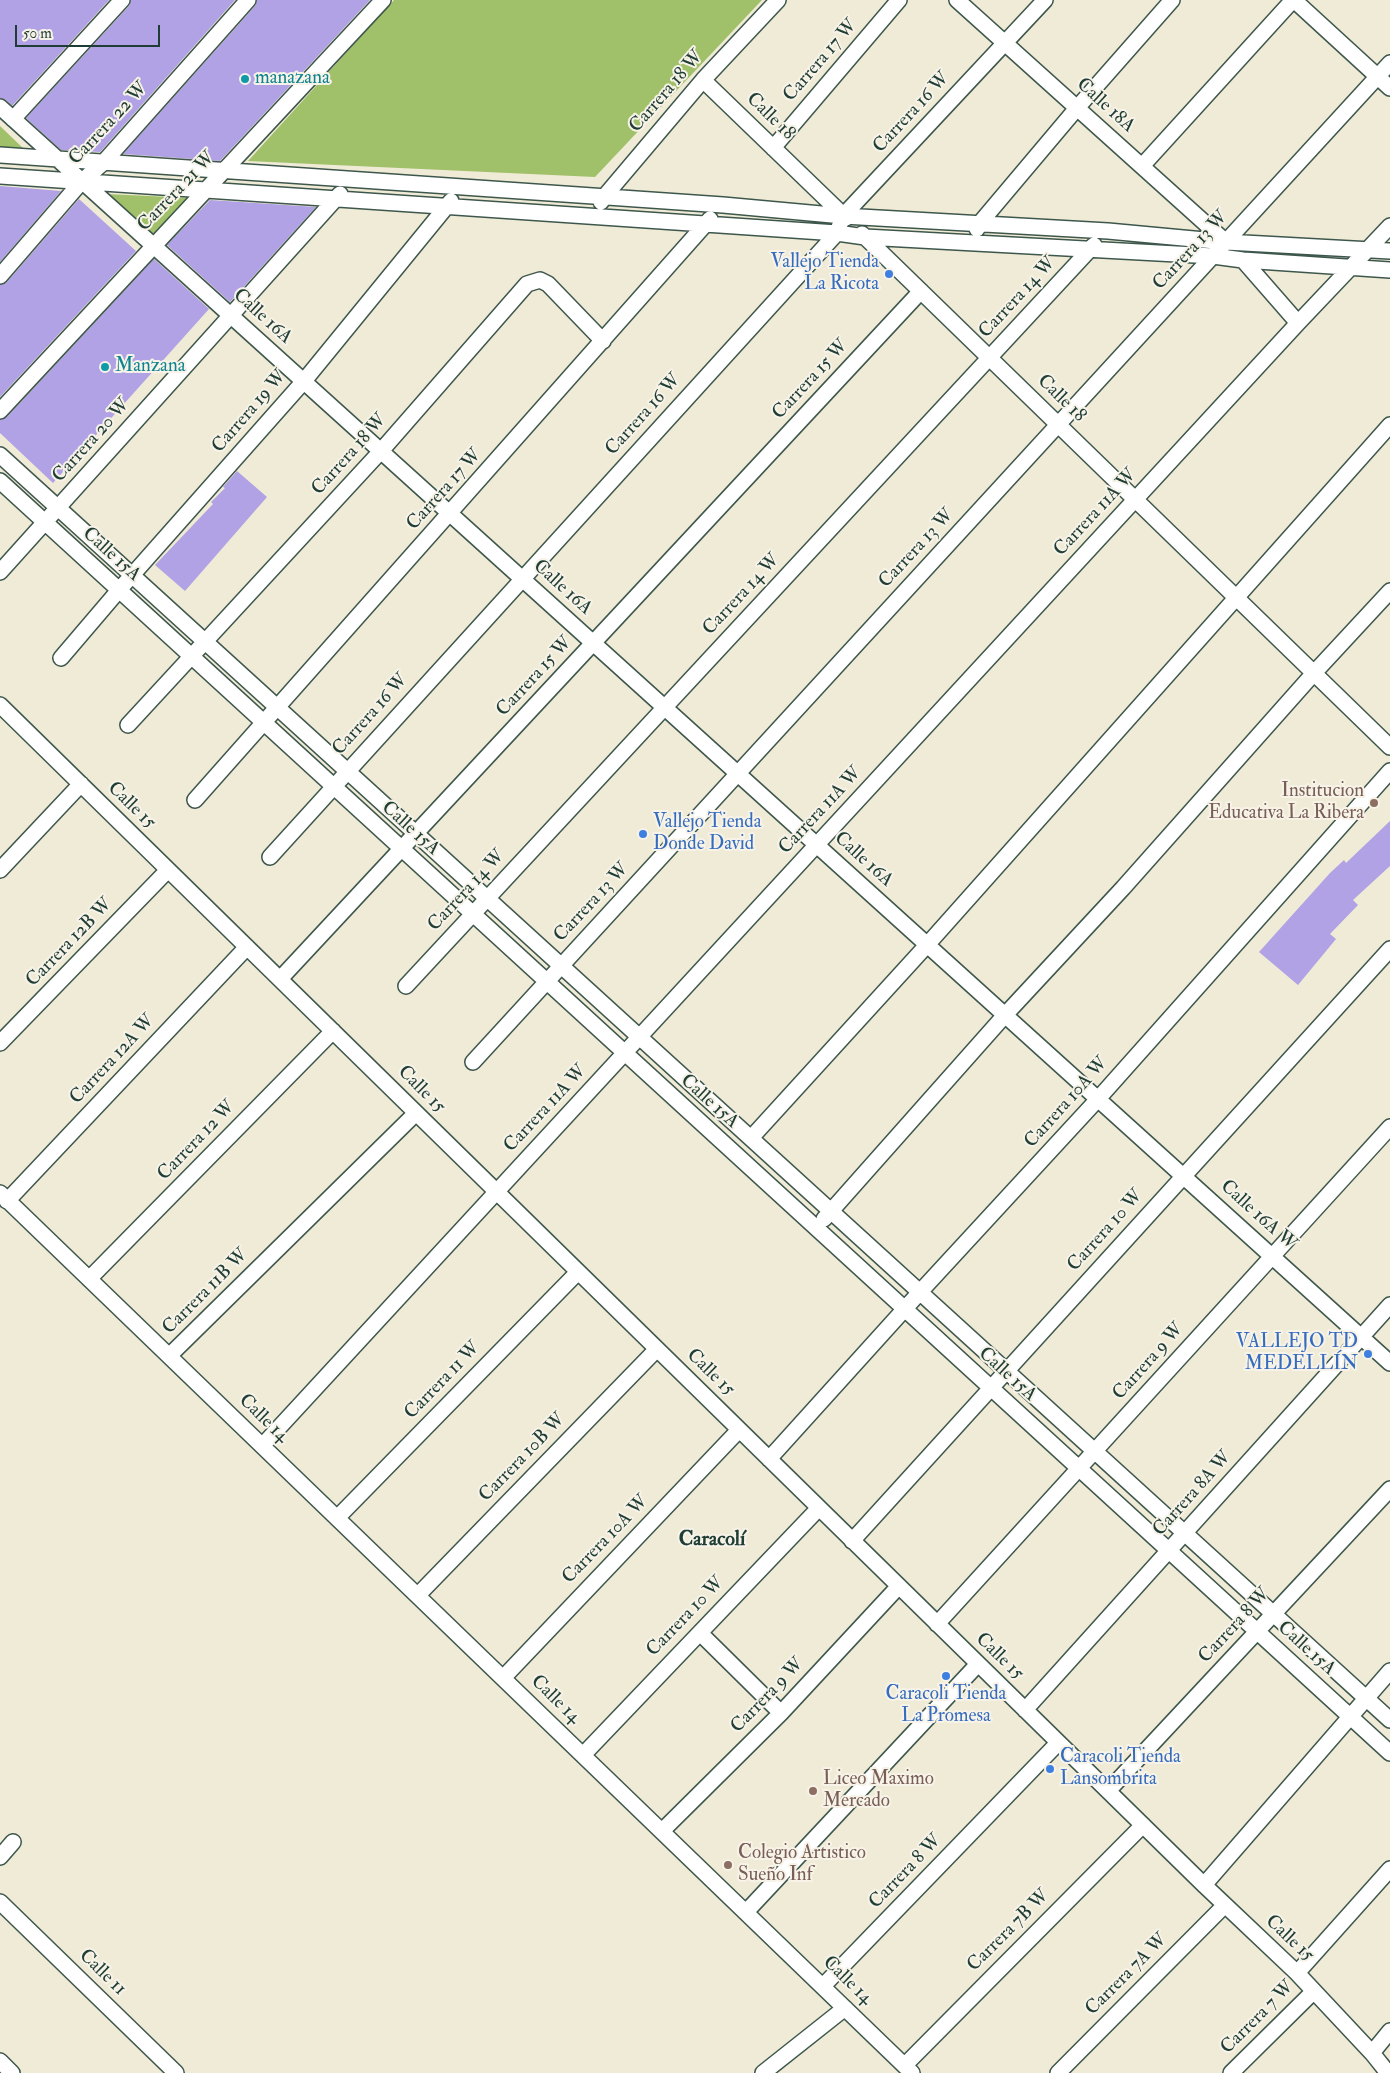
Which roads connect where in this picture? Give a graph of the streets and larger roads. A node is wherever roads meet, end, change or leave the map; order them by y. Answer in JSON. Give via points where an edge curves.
{"nodes":[{"id":1,"x":122,"y":0,"type":"edge"},
{"id":2,"x":248,"y":0,"type":"edge"},
{"id":3,"x":383,"y":0,"type":"edge"},
{"id":4,"x":778,"y":0,"type":"edge"},
{"id":5,"x":899,"y":0,"type":"edge"},
{"id":6,"x":957,"y":0,"type":"edge"},
{"id":7,"x":1044,"y":0,"type":"edge"},
{"id":8,"x":1172,"y":0,"type":"edge"},
{"id":9,"x":1294,"y":0,"type":"edge"},
{"id":10,"x":1005,"y":44,"type":"junction"},
{"id":11,"x":1390,"y":63,"type":"edge"},
{"id":12,"x":1378,"y":77,"type":"junction"},
{"id":13,"x":703,"y":80,"type":"junction"},
{"id":14,"x":1390,"y":88,"type":"edge"},
{"id":15,"x":0,"y":107,"type":"edge"},
{"id":16,"x":1077,"y":108,"type":"junction"},
{"id":17,"x":13,"y":119,"type":"junction"},
{"id":18,"x":773,"y":148,"type":"junction"},
{"id":19,"x":0,"y":155,"type":"edge"},
{"id":20,"x":56,"y":158,"type":"junction"},
{"id":21,"x":104,"y":162,"type":"junction"},
{"id":22,"x":1142,"y":166,"type":"junction"},
{"id":23,"x":226,"y":171,"type":"junction"},
{"id":24,"x":0,"y":176,"type":"edge"},
{"id":25,"x":353,"y":180,"type":"junction"},
{"id":26,"x":82,"y":181,"type":"junction"},
{"id":27,"x":462,"y":187,"type":"junction"},
{"id":28,"x":205,"y":190,"type":"junction"},
{"id":29,"x":604,"y":197,"type":"junction"},
{"id":30,"x":336,"y":199,"type":"junction"},
{"id":31,"x":723,"y":205,"type":"junction"},
{"id":32,"x":448,"y":207,"type":"junction"},
{"id":33,"x":843,"y":216,"type":"junction"},
{"id":34,"x":594,"y":217,"type":"junction"},
{"id":35,"x":980,"y":223,"type":"junction"},
{"id":36,"x":706,"y":224,"type":"junction"},
{"id":37,"x":1390,"y":226,"type":"edge"},
{"id":38,"x":1108,"y":231,"type":"junction"},
{"id":39,"x":837,"y":233,"type":"junction"},
{"id":40,"x":865,"y":237,"type":"junction"},
{"id":41,"x":971,"y":242,"type":"junction"},
{"id":42,"x":1226,"y":242,"type":"junction"},
{"id":43,"x":153,"y":246,"type":"junction"},
{"id":44,"x":1369,"y":249,"type":"junction"},
{"id":45,"x":1089,"y":250,"type":"junction"},
{"id":46,"x":1390,"y":251,"type":"edge"},
{"id":47,"x":1213,"y":256,"type":"junction"},
{"id":48,"x":1243,"y":260,"type":"junction"},
{"id":49,"x":1351,"y":268,"type":"junction"},
{"id":50,"x":1390,"y":270,"type":"edge"},
{"id":51,"x":0,"y":276,"type":"edge"},
{"id":52,"x":921,"y":291,"type":"junction"},
{"id":53,"x":231,"y":316,"type":"junction"},
{"id":54,"x":1298,"y":323,"type":"junction"},
{"id":55,"x":604,"y":341,"type":"junction"},
{"id":56,"x":990,"y":358,"type":"junction"},
{"id":57,"x":304,"y":381,"type":"junction"},
{"id":58,"x":0,"y":411,"type":"edge"},
{"id":59,"x":1058,"y":425,"type":"junction"},
{"id":60,"x":1390,"y":425,"type":"edge"},
{"id":61,"x":381,"y":451,"type":"junction"},
{"id":62,"x":0,"y":455,"type":"edge"},
{"id":63,"x":0,"y":481,"type":"edge"},
{"id":64,"x":1135,"y":500,"type":"junction"},
{"id":65,"x":58,"y":508,"type":"junction"},
{"id":66,"x":450,"y":514,"type":"junction"},
{"id":67,"x":45,"y":522,"type":"junction"},
{"id":68,"x":0,"y":572,"type":"edge"},
{"id":69,"x":132,"y":575,"type":"junction"},
{"id":70,"x":522,"y":578,"type":"junction"},
{"id":71,"x":119,"y":590,"type":"junction"},
{"id":72,"x":1390,"y":591,"type":"edge"},
{"id":73,"x":1236,"y":598,"type":"junction"},
{"id":74,"x":205,"y":642,"type":"junction"},
{"id":75,"x":593,"y":643,"type":"junction"},
{"id":76,"x":191,"y":656,"type":"junction"},
{"id":77,"x":61,"y":658,"type":"dead end"},
{"id":78,"x":1314,"y":673,"type":"junction"},
{"id":79,"x":0,"y":705,"type":"edge"},
{"id":80,"x":278,"y":708,"type":"junction"},
{"id":81,"x":665,"y":708,"type":"junction"},
{"id":82,"x":264,"y":723,"type":"junction"},
{"id":83,"x":128,"y":725,"type":"dead end"},
{"id":84,"x":1390,"y":747,"type":"edge"},
{"id":85,"x":348,"y":771,"type":"junction"},
{"id":86,"x":1390,"y":772,"type":"edge"},
{"id":87,"x":738,"y":774,"type":"junction"},
{"id":88,"x":81,"y":784,"type":"junction"},
{"id":89,"x":334,"y":786,"type":"junction"},
{"id":90,"x":196,"y":800,"type":"dead end"},
{"id":91,"x":416,"y":833,"type":"junction"},
{"id":92,"x":817,"y":845,"type":"junction"},
{"id":93,"x":402,"y":848,"type":"junction"},
{"id":94,"x":270,"y":857,"type":"dead end"},
{"id":95,"x":3,"y":860,"type":"edge"},
{"id":96,"x":168,"y":870,"type":"junction"},
{"id":97,"x":487,"y":899,"type":"junction"},
{"id":98,"x":473,"y":914,"type":"junction"},
{"id":99,"x":927,"y":945,"type":"junction"},
{"id":100,"x":247,"y":947,"type":"junction"},
{"id":101,"x":1390,"y":949,"type":"edge"},
{"id":102,"x":561,"y":966,"type":"junction"},
{"id":103,"x":280,"y":979,"type":"junction"},
{"id":104,"x":547,"y":981,"type":"junction"},
{"id":105,"x":406,"y":986,"type":"dead end"},
{"id":106,"x":1005,"y":1015,"type":"junction"},
{"id":107,"x":333,"y":1031,"type":"junction"},
{"id":108,"x":639,"y":1037,"type":"junction"},
{"id":109,"x":0,"y":1043,"type":"edge"},
{"id":110,"x":625,"y":1053,"type":"junction"},
{"id":111,"x":473,"y":1062,"type":"dead end"},
{"id":112,"x":1098,"y":1099,"type":"junction"},
{"id":113,"x":416,"y":1113,"type":"junction"},
{"id":114,"x":732,"y":1122,"type":"junction"},
{"id":115,"x":1390,"y":1127,"type":"edge"},
{"id":116,"x":718,"y":1138,"type":"junction"},
{"id":117,"x":751,"y":1138,"type":"junction"},
{"id":118,"x":1183,"y":1176,"type":"junction"},
{"id":119,"x":496,"y":1192,"type":"junction"},
{"id":120,"x":4,"y":1197,"type":"edge"},
{"id":121,"x":831,"y":1212,"type":"junction"},
{"id":122,"x":816,"y":1227,"type":"junction"},
{"id":123,"x":1272,"y":1256,"type":"junction"},
{"id":124,"x":578,"y":1272,"type":"junction"},
{"id":125,"x":90,"y":1279,"type":"junction"},
{"id":126,"x":920,"y":1292,"type":"junction"},
{"id":127,"x":1390,"y":1305,"type":"edge"},
{"id":128,"x":905,"y":1309,"type":"junction"},
{"id":129,"x":1361,"y":1337,"type":"junction"},
{"id":130,"x":657,"y":1349,"type":"junction"},
{"id":131,"x":169,"y":1356,"type":"junction"},
{"id":132,"x":1390,"y":1363,"type":"edge"},
{"id":133,"x":1006,"y":1371,"type":"junction"},
{"id":134,"x":991,"y":1387,"type":"junction"},
{"id":135,"x":739,"y":1430,"type":"junction"},
{"id":136,"x":262,"y":1446,"type":"junction"},
{"id":137,"x":1095,"y":1451,"type":"junction"},
{"id":138,"x":769,"y":1459,"type":"junction"},
{"id":139,"x":1080,"y":1468,"type":"junction"},
{"id":140,"x":1390,"y":1488,"type":"edge"},
{"id":141,"x":819,"y":1508,"type":"junction"},
{"id":142,"x":337,"y":1518,"type":"junction"},
{"id":143,"x":1184,"y":1533,"type":"junction"},
{"id":144,"x":852,"y":1541,"type":"junction"},
{"id":145,"x":1169,"y":1550,"type":"junction"},
{"id":146,"x":899,"y":1586,"type":"junction"},
{"id":147,"x":418,"y":1595,"type":"junction"},
{"id":148,"x":1274,"y":1614,"type":"junction"},
{"id":149,"x":937,"y":1624,"type":"junction"},
{"id":150,"x":1257,"y":1631,"type":"junction"},
{"id":151,"x":700,"y":1633,"type":"junction"},
{"id":152,"x":978,"y":1664,"type":"junction"},
{"id":153,"x":1390,"y":1671,"type":"edge"},
{"id":154,"x":503,"y":1678,"type":"junction"},
{"id":155,"x":1366,"y":1698,"type":"junction"},
{"id":156,"x":1025,"y":1710,"type":"junction"},
{"id":157,"x":781,"y":1713,"type":"junction"},
{"id":158,"x":1350,"y":1716,"type":"junction"},
{"id":159,"x":1390,"y":1720,"type":"edge"},
{"id":160,"x":1058,"y":1743,"type":"junction"},
{"id":161,"x":1390,"y":1753,"type":"edge"},
{"id":162,"x":583,"y":1755,"type":"junction"},
{"id":163,"x":1108,"y":1791,"type":"junction"},
{"id":164,"x":1142,"y":1825,"type":"junction"},
{"id":165,"x":662,"y":1831,"type":"junction"},
{"id":166,"x":13,"y":1842,"type":"dead end"},
{"id":167,"x":0,"y":1857,"type":"edge"},
{"id":168,"x":1390,"y":1869,"type":"edge"},
{"id":169,"x":1204,"y":1885,"type":"junction"},
{"id":170,"x":0,"y":1902,"type":"edge"},
{"id":171,"x":1224,"y":1906,"type":"junction"},
{"id":172,"x":746,"y":1912,"type":"junction"},
{"id":173,"x":1297,"y":1973,"type":"junction"},
{"id":174,"x":823,"y":1986,"type":"junction"},
{"id":175,"x":1314,"y":1991,"type":"junction"},
{"id":176,"x":845,"y":2008,"type":"junction"},
{"id":177,"x":1390,"y":2031,"type":"edge"},
{"id":178,"x":1372,"y":2053,"type":"junction"},
{"id":179,"x":0,"y":2061,"type":"edge"},
{"id":180,"x":909,"y":2069,"type":"edge"},
{"id":181,"x":12,"y":2073,"type":"edge"},
{"id":182,"x":176,"y":2073,"type":"edge"},
{"id":183,"x":763,"y":2073,"type":"edge"},
{"id":184,"x":1058,"y":2073,"type":"edge"},
{"id":185,"x":1231,"y":2073,"type":"edge"},
{"id":186,"x":1388,"y":2073,"type":"edge"}],
"edges":[{"from":1,"to":17,"type":"street"},
{"from":2,"to":21,"type":"street","name":"Carrera 22 W"},
{"from":3,"to":23,"type":"street","name":"Carrera 21 W"},
{"from":4,"to":13,"type":"street","name":"Carrera 18 W"},
{"from":5,"to":18,"type":"street","name":"Carrera 17 W"},
{"from":6,"to":10,"type":"street","name":"Calle 18A"},
{"from":7,"to":10,"type":"street","name":"Carrera 16 W"},
{"from":8,"to":16,"type":"street"},
{"from":9,"to":12,"type":"street"},
{"from":9,"to":22,"type":"street"},
{"from":10,"to":16,"type":"street","name":"Calle 18A"},
{"from":10,"to":33,"type":"street","name":"Carrera 16 W"},
{"from":11,"to":12,"type":"street","name":"Carrera 13 W"},
{"from":12,"to":14,"type":"street"},
{"from":12,"to":42,"type":"street","name":"Carrera 13 W"},
{"from":13,"to":18,"type":"street","name":"Calle 18"},
{"from":13,"to":29,"type":"street","name":"Carrera 18 W"},
{"from":15,"to":17,"type":"street","name":"Calle 16A"},
{"from":16,"to":22,"type":"street","name":"Calle 18A"},
{"from":16,"to":35,"type":"street"},
{"from":17,"to":20,"type":"street","name":"Calle 16A"},
{"from":18,"to":33,"type":"street","name":"Calle 18"},
{"from":19,"to":20,"type":"street"},
{"from":20,"to":21,"type":"street"},
{"from":20,"to":26,"type":"street","name":"Calle 16A"},
{"from":21,"to":23,"type":"street"},
{"from":21,"to":26,"type":"street","name":"Carrera 22 W"},
{"from":22,"to":42,"type":"street","name":"Calle 18A"},
{"from":23,"to":25,"type":"street"},
{"from":23,"to":28,"type":"street","name":"Carrera 21 W"},
{"from":24,"to":26,"type":"street"},
{"from":25,"to":27,"type":"street"},
{"from":25,"to":30,"type":"street","name":"Carrera 20 W"},
{"from":26,"to":28,"type":"street"},
{"from":26,"to":43,"type":"street","name":"Calle 16A"},
{"from":26,"to":51,"type":"street","name":"Carrera 22 W"},
{"from":27,"to":29,"type":"street"},
{"from":27,"to":32,"type":"street","name":"Carrera 19 W"},
{"from":28,"to":30,"type":"street"},
{"from":28,"to":43,"type":"street","name":"Carrera 21 W"},
{"from":29,"to":31,"type":"street"},
{"from":29,"to":34,"type":"street","name":"Carrera 18 W"},
{"from":30,"to":32,"type":"street"},
{"from":30,"to":53,"type":"street","name":"Carrera 20 W"},
{"from":31,"to":33,"type":"street"},
{"from":31,"to":36,"type":"street","name":"Carrera 17 W"},
{"from":32,"to":34,"type":"street"},
{"from":32,"to":57,"type":"street","name":"Carrera 19 W"},
{"from":33,"to":35,"type":"street"},
{"from":33,"to":39,"type":"street","name":"Carrera 16 W"},
{"from":33,"to":40,"type":"street","name":"Calle 18"},
{"from":34,"to":36,"type":"street"},
{"from":35,"to":38,"type":"street"},
{"from":35,"to":41,"type":"street"},
{"from":36,"to":39,"type":"street"},
{"from":36,"to":55,"type":"street","name":"Carrera 17 W"},
{"from":37,"to":44,"type":"street","name":"Carrera 11A W"},
{"from":38,"to":42,"type":"street"},
{"from":38,"to":45,"type":"street","name":"Carrera 14 W"},
{"from":39,"to":40,"type":"street"},
{"from":39,"to":70,"type":"street","name":"Carrera 16 W"},
{"from":40,"to":41,"type":"street"},
{"from":40,"to":52,"type":"street","name":"Calle 18"},
{"from":41,"to":45,"type":"street"},
{"from":42,"to":44,"type":"street"},
{"from":42,"to":47,"type":"street","name":"Carrera 13 W"},
{"from":43,"to":53,"type":"street","name":"Calle 16A"},
{"from":43,"to":58,"type":"street","name":"Carrera 21 W"},
{"from":44,"to":46,"type":"street"},
{"from":44,"to":49,"type":"street","name":"Carrera 11A W"},
{"from":45,"to":47,"type":"street"},
{"from":45,"to":56,"type":"street","name":"Carrera 14 W"},
{"from":47,"to":48,"type":"street"},
{"from":47,"to":59,"type":"street","name":"Carrera 13 W"},
{"from":48,"to":49,"type":"street"},
{"from":48,"to":54,"type":"street"},
{"from":49,"to":50,"type":"street"},
{"from":49,"to":54,"type":"street","name":"Carrera 11A W"},
{"from":52,"to":56,"type":"street","name":"Calle 18"},
{"from":52,"to":75,"type":"street","name":"Carrera 15 W"},
{"from":53,"to":57,"type":"street","name":"Calle 16A"},
{"from":53,"to":65,"type":"street","name":"Carrera 20 W"},
{"from":54,"to":64,"type":"street","name":"Carrera 11A W"},
{"from":55,"to":61,"type":"street","name":"Carrera 18 W","via":[[548,284],[540,280],[527,284]]},
{"from":55,"to":66,"type":"street","name":"Carrera 17 W"},
{"from":56,"to":59,"type":"street","name":"Calle 18"},
{"from":56,"to":81,"type":"street","name":"Carrera 14 W"},
{"from":57,"to":61,"type":"street","name":"Calle 16A"},
{"from":57,"to":69,"type":"street","name":"Carrera 19 W"},
{"from":59,"to":64,"type":"street","name":"Calle 18"},
{"from":59,"to":87,"type":"street","name":"Carrera 13 W"},
{"from":60,"to":73,"type":"street"},
{"from":61,"to":66,"type":"street","name":"Calle 16A"},
{"from":61,"to":74,"type":"street","name":"Carrera 18 W"},
{"from":62,"to":65,"type":"street","name":"Calle 15A"},
{"from":63,"to":67,"type":"street","name":"Calle 15A"},
{"from":64,"to":73,"type":"street","name":"Calle 18"},
{"from":64,"to":92,"type":"street","name":"Carrera 11A W"},
{"from":65,"to":67,"type":"street","name":"Carrera 20 W"},
{"from":65,"to":69,"type":"street","name":"Calle 15A"},
{"from":66,"to":70,"type":"street","name":"Calle 16A"},
{"from":66,"to":80,"type":"street","name":"Carrera 17 W"},
{"from":67,"to":68,"type":"street","name":"Carrera 20 W"},
{"from":67,"to":71,"type":"street","name":"Calle 15A"},
{"from":69,"to":71,"type":"street","name":"Carrera 19 W"},
{"from":69,"to":74,"type":"street","name":"Calle 15A"},
{"from":70,"to":75,"type":"street","name":"Calle 16A"},
{"from":70,"to":85,"type":"street","name":"Carrera 16 W"},
{"from":71,"to":76,"type":"street","name":"Calle 15A"},
{"from":71,"to":77,"type":"street","name":"Carrera 19 W"},
{"from":72,"to":78,"type":"street"},
{"from":73,"to":78,"type":"street","name":"Calle 18"},
{"from":73,"to":99,"type":"street"},
{"from":74,"to":76,"type":"street","name":"Carrera 18 W"},
{"from":74,"to":80,"type":"street","name":"Calle 15A"},
{"from":75,"to":81,"type":"street","name":"Calle 16A"},
{"from":75,"to":91,"type":"street","name":"Carrera 15 W"},
{"from":76,"to":82,"type":"street","name":"Calle 15A"},
{"from":76,"to":83,"type":"street","name":"Carrera 18 W"},
{"from":78,"to":84,"type":"street","name":"Calle 18"},
{"from":78,"to":106,"type":"street"},
{"from":79,"to":88,"type":"street","name":"Calle 15"},
{"from":80,"to":82,"type":"street","name":"Carrera 17 W"},
{"from":80,"to":85,"type":"street","name":"Calle 15A"},
{"from":81,"to":87,"type":"street","name":"Calle 16A"},
{"from":81,"to":97,"type":"street","name":"Carrera 14 W"},
{"from":82,"to":89,"type":"street","name":"Calle 15A"},
{"from":82,"to":90,"type":"street","name":"Carrera 17 W"},
{"from":85,"to":89,"type":"street","name":"Carrera 16 W"},
{"from":85,"to":91,"type":"street","name":"Calle 15A"},
{"from":86,"to":112,"type":"street","name":"Carrera 10A W"},
{"from":87,"to":92,"type":"street","name":"Calle 16A"},
{"from":87,"to":102,"type":"street","name":"Carrera 13 W"},
{"from":88,"to":95,"type":"street"},
{"from":88,"to":96,"type":"street","name":"Calle 15"},
{"from":89,"to":93,"type":"street","name":"Calle 15A"},
{"from":89,"to":94,"type":"street","name":"Carrera 16 W"},
{"from":91,"to":93,"type":"street","name":"Carrera 15 W"},
{"from":91,"to":97,"type":"street","name":"Calle 15A"},
{"from":92,"to":99,"type":"street","name":"Calle 16A"},
{"from":92,"to":108,"type":"street","name":"Carrera 11A W"},
{"from":93,"to":98,"type":"street","name":"Calle 15A"},
{"from":93,"to":103,"type":"street","name":"Carrera 15 W"},
{"from":96,"to":100,"type":"street","name":"Calle 15"},
{"from":96,"to":109,"type":"street","name":"Carrera 12B W"},
{"from":97,"to":98,"type":"street","name":"Carrera 14 W"},
{"from":97,"to":102,"type":"street","name":"Calle 15A"},
{"from":98,"to":104,"type":"street","name":"Calle 15A"},
{"from":98,"to":105,"type":"street","name":"Carrera 14 W"},
{"from":99,"to":106,"type":"street","name":"Calle 16A"},
{"from":99,"to":117,"type":"street"},
{"from":100,"to":103,"type":"street","name":"Calle 15"},
{"from":100,"to":120,"type":"street","name":"Carrera 12A W"},
{"from":101,"to":118,"type":"street","name":"Carrera 10 W"},
{"from":102,"to":104,"type":"street","name":"Carrera 13 W"},
{"from":102,"to":108,"type":"street","name":"Calle 15A"},
{"from":103,"to":107,"type":"street","name":"Calle 15"},
{"from":104,"to":110,"type":"street","name":"Calle 15A"},
{"from":104,"to":111,"type":"street","name":"Carrera 13 W"},
{"from":106,"to":112,"type":"street","name":"Calle 16A"},
{"from":106,"to":121,"type":"street"},
{"from":107,"to":113,"type":"street","name":"Calle 15"},
{"from":107,"to":125,"type":"street","name":"Carrera 12 W"},
{"from":108,"to":110,"type":"street","name":"Carrera 11A W"},
{"from":108,"to":114,"type":"street","name":"Calle 15A"},
{"from":110,"to":116,"type":"street","name":"Calle 15A"},
{"from":110,"to":119,"type":"street","name":"Carrera 11A W"},
{"from":112,"to":118,"type":"street","name":"Calle 16A W"},
{"from":112,"to":126,"type":"street","name":"Carrera 10A W"},
{"from":113,"to":119,"type":"street","name":"Calle 15"},
{"from":113,"to":131,"type":"street","name":"Carrera 11B W"},
{"from":114,"to":116,"type":"street"},
{"from":114,"to":117,"type":"street","name":"Calle 15A"},
{"from":115,"to":123,"type":"street","name":"Carrera 9 W"},
{"from":116,"to":122,"type":"street","name":"Calle 15A"},
{"from":117,"to":121,"type":"street","name":"Calle 15A"},
{"from":118,"to":123,"type":"street","name":"Calle 16A W"},
{"from":118,"to":133,"type":"street","name":"Carrera 10 W"},
{"from":119,"to":124,"type":"street","name":"Calle 15"},
{"from":119,"to":136,"type":"street","name":"Carrera 11A W"},
{"from":120,"to":125,"type":"street","name":"Carrera 11B W"},
{"from":121,"to":122,"type":"street"},
{"from":121,"to":126,"type":"street","name":"Calle 15A"},
{"from":122,"to":128,"type":"street","name":"Calle 15A"},
{"from":123,"to":129,"type":"street","name":"Calle 16A W"},
{"from":123,"to":137,"type":"street","name":"Carrera 9 W"},
{"from":124,"to":130,"type":"street","name":"Calle 15"},
{"from":124,"to":142,"type":"street","name":"Carrera 11 W"},
{"from":125,"to":131,"type":"street","name":"Carrera 11B W"},
{"from":126,"to":128,"type":"street","name":"Carrera 10A W"},
{"from":126,"to":133,"type":"street","name":"Calle 15A"},
{"from":127,"to":129,"type":"street","name":"Carrera 8A W"},
{"from":128,"to":134,"type":"street","name":"Calle 15A"},
{"from":128,"to":138,"type":"street","name":"Carrera 10A W"},
{"from":129,"to":132,"type":"street","name":"Calle 16A W"},
{"from":129,"to":143,"type":"street","name":"Carrera 8A W"},
{"from":130,"to":135,"type":"street","name":"Calle 15"},
{"from":130,"to":147,"type":"street","name":"Carrera 10B W"},
{"from":131,"to":136,"type":"street","name":"Calle 14"},
{"from":133,"to":134,"type":"street","name":"Carrera 10 W"},
{"from":133,"to":137,"type":"street","name":"Calle 15A"},
{"from":134,"to":139,"type":"street","name":"Calle 15A"},
{"from":134,"to":144,"type":"street","name":"Carrera 10 W"},
{"from":135,"to":138,"type":"street","name":"Calle 15"},
{"from":135,"to":154,"type":"street","name":"Carrera 10A W"},
{"from":136,"to":142,"type":"street","name":"Calle 14"},
{"from":137,"to":139,"type":"street","name":"Carrera 9 W"},
{"from":137,"to":143,"type":"street","name":"Calle 15A"},
{"from":138,"to":141,"type":"street","name":"Calle 15"},
{"from":139,"to":145,"type":"street","name":"Calle 15A"},
{"from":139,"to":149,"type":"street","name":"Carrera 9 W"},
{"from":140,"to":148,"type":"street","name":"Carrera 8 W"},
{"from":141,"to":144,"type":"street","name":"Calle 15"},
{"from":141,"to":151,"type":"street","name":"Carrera 10 W"},
{"from":142,"to":147,"type":"street","name":"Calle 14"},
{"from":143,"to":145,"type":"street","name":"Carrera 8A W"},
{"from":143,"to":148,"type":"street","name":"Calle 15A"},
{"from":144,"to":146,"type":"street","name":"Calle 15"},
{"from":145,"to":150,"type":"street","name":"Calle 15A"},
{"from":145,"to":156,"type":"street","name":"Carrera 8A W"},
{"from":146,"to":149,"type":"street","name":"Calle 15"},
{"from":146,"to":157,"type":"street","name":"Carrera 9 W"},
{"from":147,"to":154,"type":"street","name":"Calle 14"},
{"from":148,"to":150,"type":"street","name":"Carrera 8 W"},
{"from":148,"to":155,"type":"street","name":"Calle 15A"},
{"from":149,"to":152,"type":"street","name":"Calle 15"},
{"from":150,"to":158,"type":"street","name":"Calle 15A"},
{"from":150,"to":163,"type":"street","name":"Carrera 8 W"},
{"from":151,"to":157,"type":"street"},
{"from":151,"to":162,"type":"street","name":"Carrera 10 W"},
{"from":152,"to":156,"type":"street","name":"Calle 15"},
{"from":152,"to":172,"type":"street"},
{"from":153,"to":155,"type":"street"},
{"from":154,"to":162,"type":"street","name":"Calle 14"},
{"from":155,"to":158,"type":"street"},
{"from":155,"to":159,"type":"street","name":"Calle 15A"},
{"from":156,"to":160,"type":"street","name":"Calle 15"},
{"from":157,"to":165,"type":"street","name":"Carrera 9 W"},
{"from":158,"to":161,"type":"street","name":"Calle 15A"},
{"from":158,"to":169,"type":"street"},
{"from":160,"to":163,"type":"street","name":"Calle 15"},
{"from":160,"to":174,"type":"street","name":"Carrera 8 W"},
{"from":162,"to":165,"type":"street","name":"Calle 14"},
{"from":163,"to":164,"type":"street","name":"Calle 15"},
{"from":164,"to":169,"type":"street","name":"Calle 15"},
{"from":164,"to":180,"type":"street","name":"Carrera 7B W"},
{"from":165,"to":172,"type":"street","name":"Calle 14"},
{"from":166,"to":167,"type":"street"},
{"from":168,"to":173,"type":"street"},
{"from":169,"to":171,"type":"street","name":"Calle 15"},
{"from":170,"to":182,"type":"street","name":"Calle 11"},
{"from":171,"to":173,"type":"street","name":"Calle 15"},
{"from":171,"to":184,"type":"street","name":"Carrera 7A W"},
{"from":172,"to":174,"type":"street","name":"Calle 14"},
{"from":173,"to":175,"type":"street","name":"Calle 15"},
{"from":174,"to":176,"type":"street","name":"Calle 14"},
{"from":175,"to":178,"type":"street","name":"Calle 15"},
{"from":175,"to":185,"type":"street","name":"Carrera 7 W"},
{"from":176,"to":180,"type":"street","name":"Calle 14"},
{"from":176,"to":183,"type":"street"},
{"from":177,"to":178,"type":"street"},
{"from":178,"to":186,"type":"street","name":"Calle 15"},
{"from":179,"to":181,"type":"street"}]}
